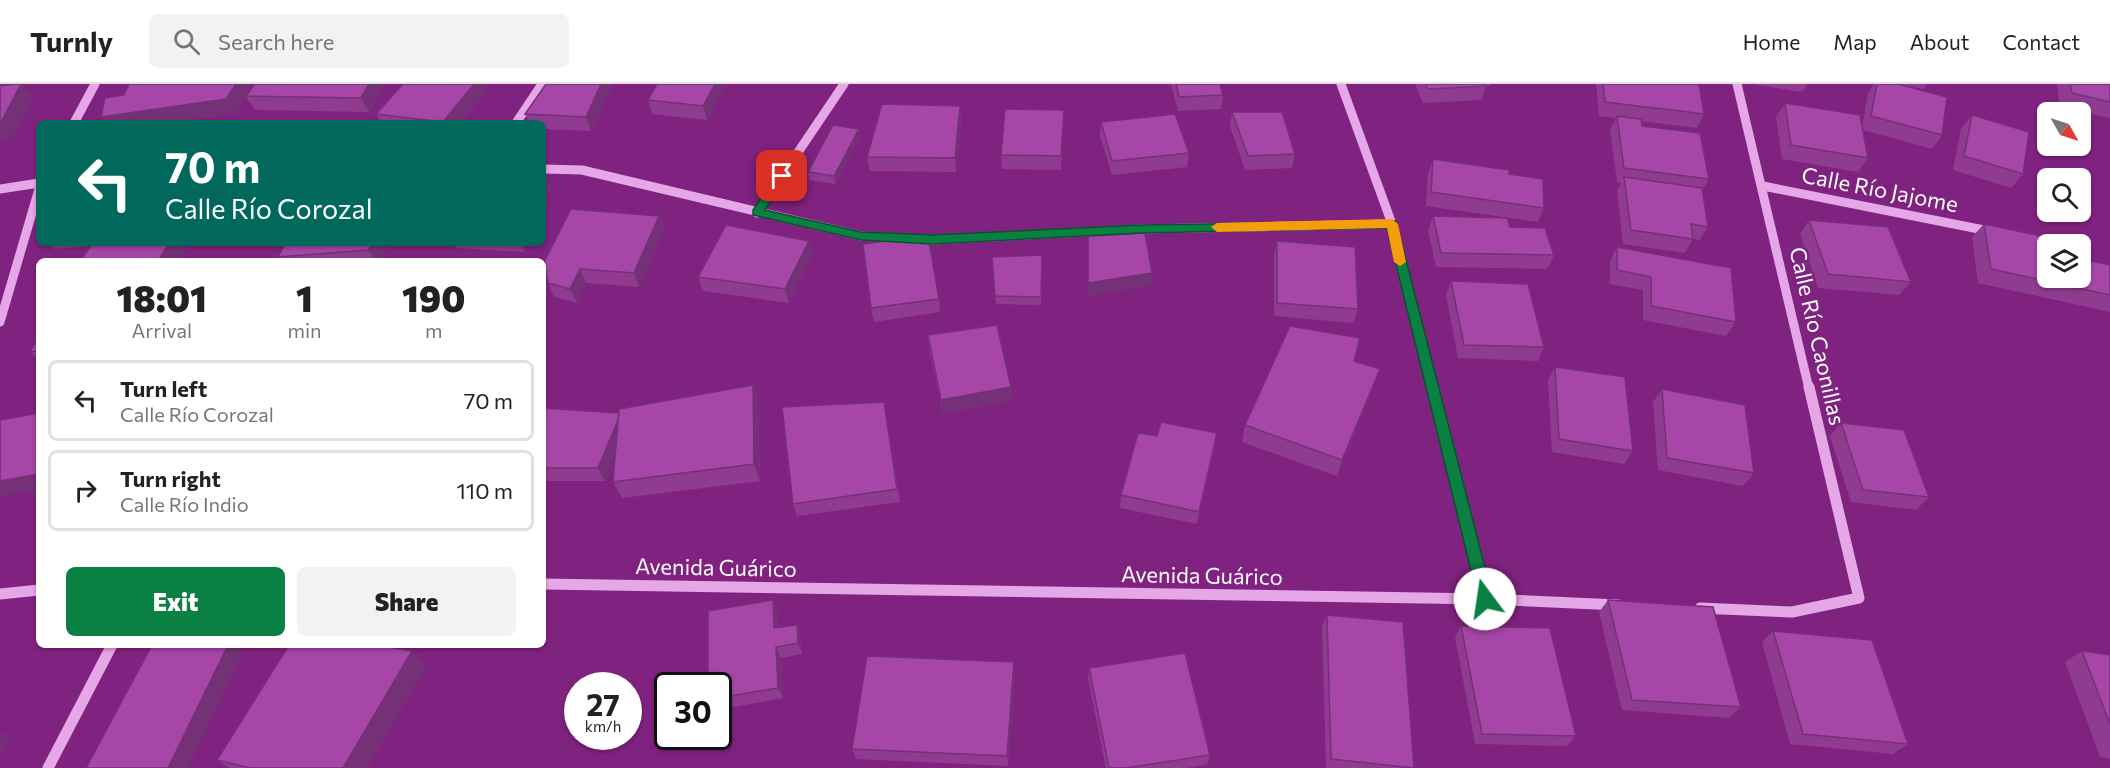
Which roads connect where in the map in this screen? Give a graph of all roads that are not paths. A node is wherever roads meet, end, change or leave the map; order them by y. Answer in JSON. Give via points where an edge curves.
{"nodes":[{"id":1,"x":95,"y":84,"type":"edge"},
{"id":2,"x":542,"y":84,"type":"edge"},
{"id":3,"x":844,"y":84,"type":"edge"},
{"id":4,"x":1341,"y":84,"type":"edge"},
{"id":5,"x":1737,"y":84,"type":"edge"},
{"id":6,"x":76,"y":120,"type":"edge"},
{"id":7,"x":518,"y":120,"type":"edge"},
{"id":8,"x":546,"y":168,"type":"edge"},
{"id":9,"x":36,"y":183,"type":"edge"},
{"id":10,"x":1763,"y":186,"type":"junction"},
{"id":11,"x":0,"y":189,"type":"edge"},
{"id":12,"x":36,"y":199,"type":"edge"},
{"id":13,"x":757,"y":213,"type":"junction"},
{"id":14,"x":1392,"y":224,"type":"junction"},
{"id":15,"x":1989,"y":231,"type":"edge"},
{"id":16,"x":0,"y":322,"type":"edge"},
{"id":17,"x":546,"y":584,"type":"edge"},
{"id":18,"x":36,"y":590,"type":"edge"},
{"id":19,"x":0,"y":594,"type":"edge"},
{"id":20,"x":1485,"y":599,"type":"junction"},
{"id":21,"x":1627,"y":605,"type":"edge"},
{"id":22,"x":1686,"y":608,"type":"edge"},
{"id":23,"x":110,"y":648,"type":"edge"},
{"id":24,"x":48,"y":768,"type":"edge"}],
"edges":[{"from":1,"to":6,"type":"street"},
{"from":2,"to":7,"type":"street"},
{"from":3,"to":13,"type":"street"},
{"from":4,"to":14,"type":"street"},
{"from":5,"to":10,"type":"street","name":"Calle Río Caonillas"},
{"from":8,"to":13,"type":"street","via":[[582,170]]},
{"from":9,"to":11,"type":"street"},
{"from":10,"to":15,"type":"street","name":"Calle Río Jajome"},
{"from":10,"to":22,"type":"street","name":"Calle Río Caonillas","via":[[1859,598],[1792,612]]},
{"from":12,"to":16,"type":"street"},
{"from":13,"to":14,"type":"street","via":[[861,236],[933,240],[1141,229]]},
{"from":14,"to":20,"type":"street"},
{"from":17,"to":20,"type":"street","name":"Avenida Guárico"},
{"from":18,"to":19,"type":"street"},
{"from":20,"to":21,"type":"street","name":"Avenida Guárico"},
{"from":23,"to":24,"type":"street"}]}
